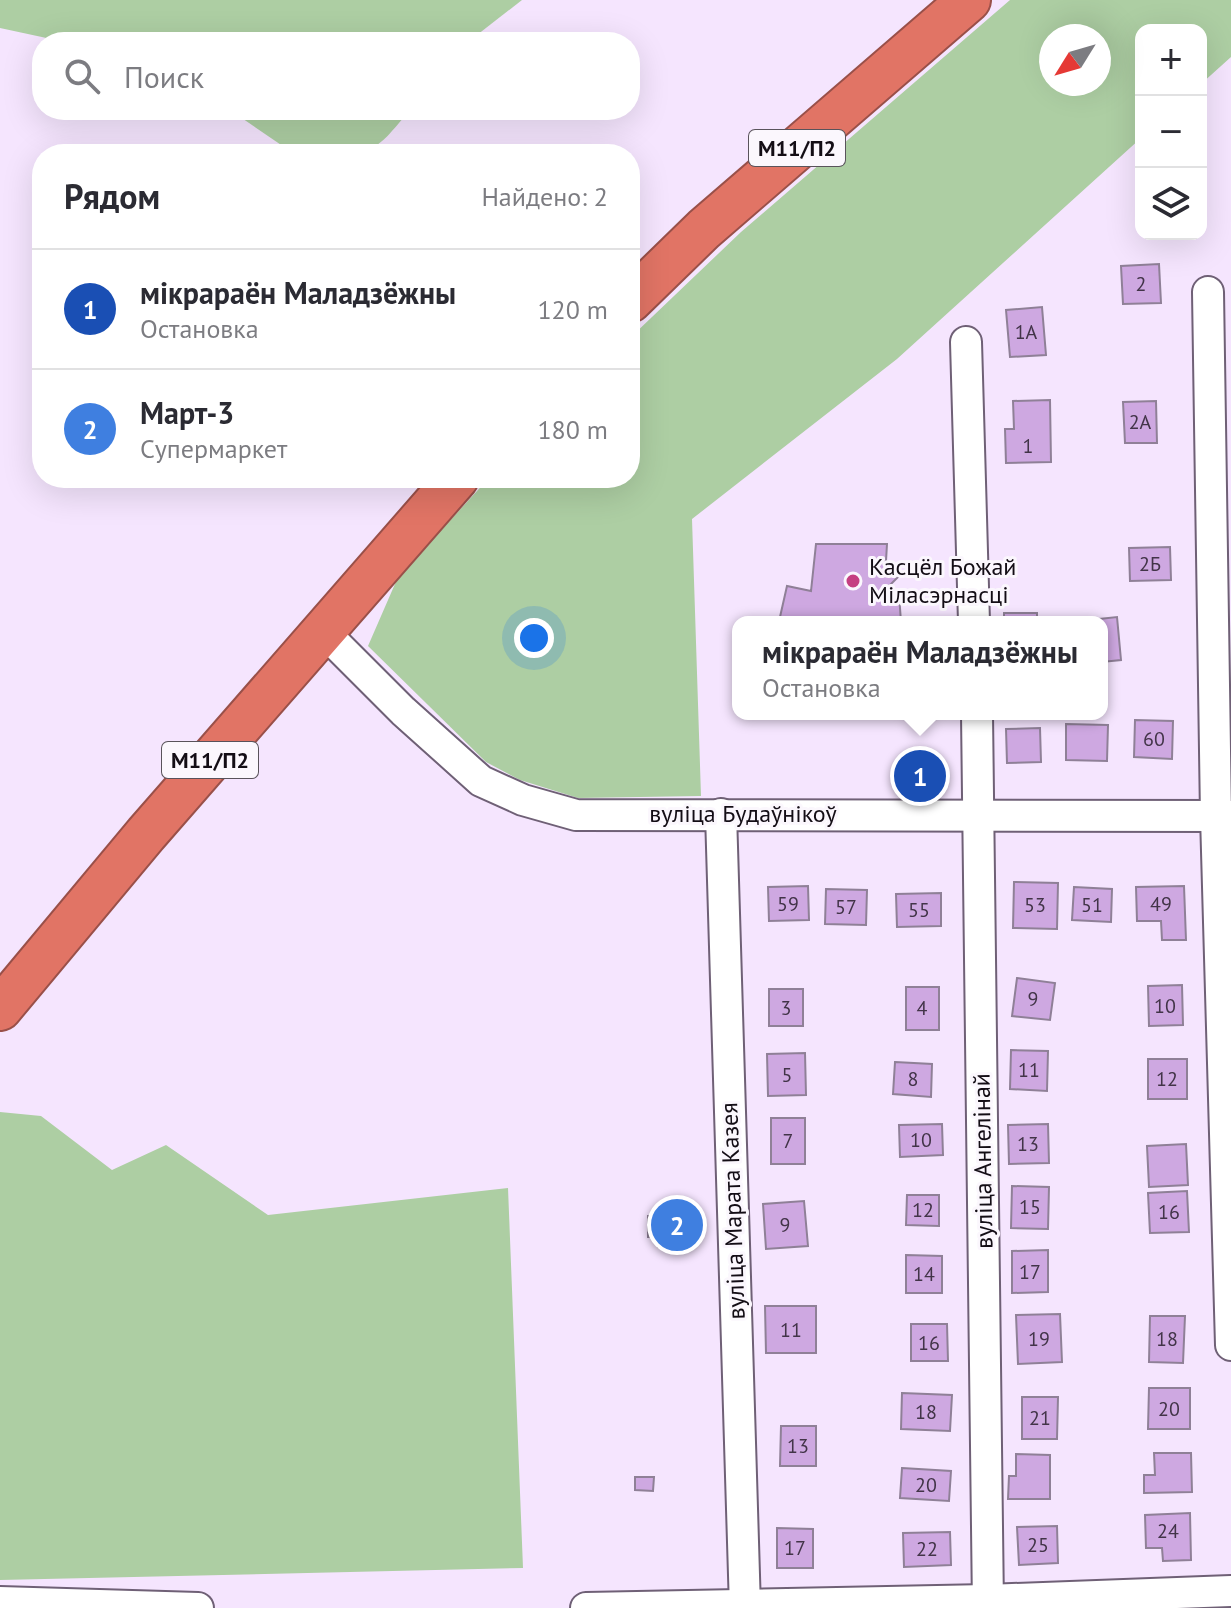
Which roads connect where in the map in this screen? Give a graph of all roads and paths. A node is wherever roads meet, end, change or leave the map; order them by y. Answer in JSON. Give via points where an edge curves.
{"nodes":[{"id":1,"x":969,"y":0,"type":"edge"},
{"id":2,"x":640,"y":291,"type":"edge"},
{"id":3,"x":1208,"y":292,"type":"dead end"},
{"id":4,"x":966,"y":342,"type":"dead end"},
{"id":5,"x":448,"y":488,"type":"edge"},
{"id":6,"x":974,"y":616,"type":"edge"},
{"id":7,"x":322,"y":630,"type":"junction"},
{"id":8,"x":977,"y":720,"type":"edge"},
{"id":9,"x":721,"y":814,"type":"junction"},
{"id":10,"x":979,"y":814,"type":"junction"},
{"id":11,"x":1224,"y":816,"type":"edge"},
{"id":12,"x":0,"y":1009,"type":"edge"},
{"id":13,"x":1231,"y":1345,"type":"edge"},
{"id":14,"x":1231,"y":1591,"type":"edge"},
{"id":15,"x":14,"y":1604,"type":"edge"},
{"id":16,"x":987,"y":1604,"type":"edge"},
{"id":17,"x":745,"y":1606,"type":"edge"},
{"id":18,"x":198,"y":1608,"type":"edge"},
{"id":19,"x":586,"y":1608,"type":"edge"}],
"edges":[{"from":1,"to":2,"type":"highway","number":"М11/П2","via":[[704,229]]},
{"from":3,"to":11,"type":"street"},
{"from":4,"to":6,"type":"street"},
{"from":5,"to":7,"type":"highway","number":"М11/П2"},
{"from":7,"to":9,"type":"street","name":"вуліца Будаўнікоў","via":[[481,781],[576,815]]},
{"from":7,"to":12,"type":"highway","number":"М11/П2"},
{"from":8,"to":10,"type":"street","name":"вуліца Ангелінай"},
{"from":9,"to":10,"type":"street","name":"вуліца Будаўнікоў"},
{"from":9,"to":17,"type":"street","name":"вуліца Марата Казея"},
{"from":10,"to":11,"type":"street","name":"вуліца Будаўнікоў"},
{"from":10,"to":16,"type":"street","name":"вуліца Ангелінай"},
{"from":11,"to":13,"type":"street"},
{"from":14,"to":16,"type":"street"},
{"from":15,"to":18,"type":"street"},
{"from":16,"to":17,"type":"street"},
{"from":17,"to":19,"type":"street"}]}
